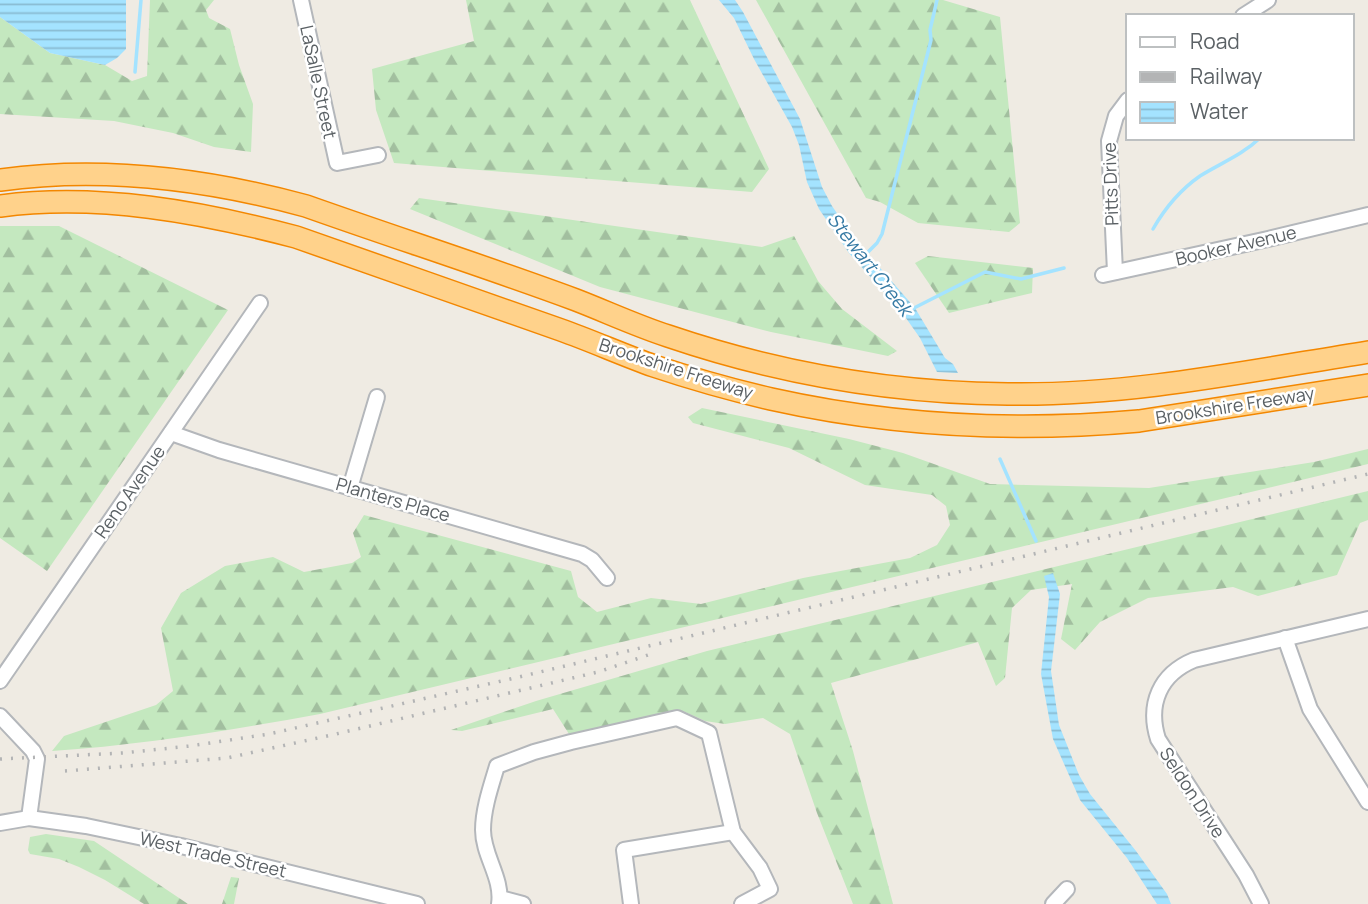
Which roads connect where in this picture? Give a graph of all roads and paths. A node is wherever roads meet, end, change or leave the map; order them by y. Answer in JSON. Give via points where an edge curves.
{"nodes":[{"id":1,"x":301,"y":0,"type":"edge"},
{"id":2,"x":1268,"y":0,"type":"edge"},
{"id":3,"x":1246,"y":14,"type":"edge"},
{"id":4,"x":1126,"y":103,"type":"edge"},
{"id":5,"x":378,"y":155,"type":"dead end"},
{"id":6,"x":0,"y":180,"type":"edge"},
{"id":7,"x":0,"y":206,"type":"edge"},
{"id":8,"x":1368,"y":215,"type":"edge"},
{"id":9,"x":1109,"y":274,"type":"joint"},
{"id":10,"x":260,"y":303,"type":"dead end"},
{"id":11,"x":1368,"y":352,"type":"edge"},
{"id":12,"x":1368,"y":385,"type":"edge"},
{"id":13,"x":377,"y":397,"type":"dead end"},
{"id":14,"x":171,"y":433,"type":"junction"},
{"id":15,"x":350,"y":488,"type":"junction"},
{"id":16,"x":607,"y":578,"type":"dead end"},
{"id":17,"x":1368,"y":619,"type":"edge"},
{"id":18,"x":1285,"y":638,"type":"junction"},
{"id":19,"x":0,"y":681,"type":"edge"},
{"id":20,"x":0,"y":716,"type":"edge"},
{"id":21,"x":1368,"y":802,"type":"edge"},
{"id":22,"x":29,"y":818,"type":"junction"},
{"id":23,"x":3,"y":824,"type":"edge"},
{"id":24,"x":733,"y":832,"type":"junction"},
{"id":25,"x":1067,"y":889,"type":"dead end"},
{"id":26,"x":499,"y":901,"type":"edge"},
{"id":27,"x":417,"y":904,"type":"edge"},
{"id":28,"x":523,"y":904,"type":"edge"},
{"id":29,"x":631,"y":904,"type":"edge"},
{"id":30,"x":742,"y":904,"type":"edge"},
{"id":31,"x":1053,"y":904,"type":"edge"},
{"id":32,"x":1261,"y":904,"type":"edge"}],
"edges":[{"from":1,"to":5,"type":"street","name":"LaSalle Street","via":[[337,163]]},
{"from":2,"to":3,"type":"street"},
{"from":4,"to":9,"type":"street","name":"Pitts Drive","via":[[1116,116],[1109,141]]},
{"from":6,"to":11,"type":"highway","name":"Brookshire Freeway","via":[[131,176],[262,194],[712,350],[780,368],[894,387],[1010,394],[1107,391]]},
{"from":7,"to":12,"type":"highway","name":"Brookshire Freeway","via":[[111,204],[254,226],[715,385],[890,419],[1009,427],[1139,421]]},
{"from":8,"to":9,"type":"street","name":"Booker Avenue"},
{"from":10,"to":14,"type":"street","name":"Reno Avenue"},
{"from":13,"to":15,"type":"street"},
{"from":14,"to":15,"type":"street","name":"Planters Place"},
{"from":14,"to":19,"type":"street","name":"Reno Avenue"},
{"from":15,"to":16,"type":"street","name":"Planters Place","via":[[582,554]]},
{"from":17,"to":18,"type":"street","name":"Seldon Drive"},
{"from":18,"to":21,"type":"street","via":[[1310,709]]},
{"from":18,"to":32,"type":"street","name":"Seldon Drive","via":[[1187,663],[1163,683],[1153,716],[1158,739]]},
{"from":20,"to":22,"type":"street","via":[[37,759]]},
{"from":22,"to":23,"type":"street","name":"West Trade Street"},
{"from":22,"to":27,"type":"street","name":"West Trade Street","via":[[181,846]]},
{"from":24,"to":26,"type":"street","via":[[709,733],[677,718],[534,752],[497,766],[486,807],[483,831],[501,892]]},
{"from":24,"to":29,"type":"street","via":[[624,850]]},
{"from":24,"to":30,"type":"street","via":[[770,889]]},
{"from":25,"to":31,"type":"street"},
{"from":26,"to":28,"type":"street"}]}
